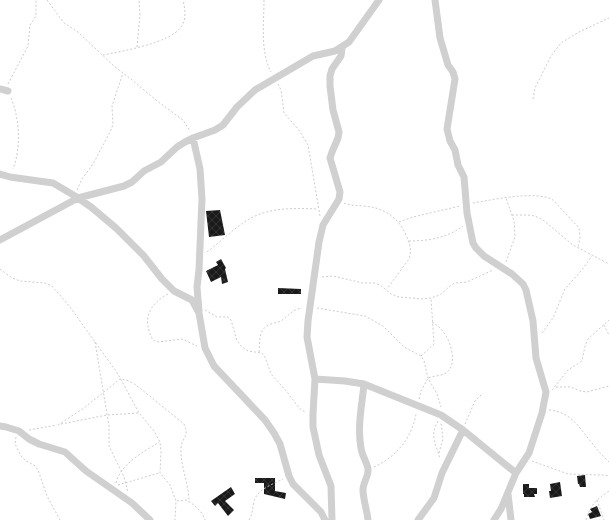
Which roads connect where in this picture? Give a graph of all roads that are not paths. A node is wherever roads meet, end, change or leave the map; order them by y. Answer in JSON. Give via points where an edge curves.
{"nodes":[{"id":1,"x":379,"y":0,"type":"edge"},
{"id":2,"x":435,"y":0,"type":"edge"},
{"id":3,"x":342,"y":48,"type":"junction"},
{"id":4,"x":0,"y":89,"type":"edge"},
{"id":5,"x":8,"y":91,"type":"road end"},
{"id":6,"x":193,"y":138,"type":"junction"},
{"id":7,"x":0,"y":174,"type":"edge"},
{"id":8,"x":76,"y":197,"type":"junction"},
{"id":9,"x":0,"y":240,"type":"edge"},
{"id":10,"x":199,"y":311,"type":"junction"},
{"id":11,"x":315,"y":379,"type":"junction"},
{"id":12,"x":364,"y":384,"type":"junction"},
{"id":13,"x":0,"y":426,"type":"edge"},
{"id":14,"x":463,"y":430,"type":"junction"},
{"id":15,"x":516,"y":473,"type":"junction"},
{"id":16,"x":508,"y":491,"type":"junction"},
{"id":17,"x":150,"y":520,"type":"edge"},
{"id":18,"x":325,"y":520,"type":"edge"},
{"id":19,"x":332,"y":520,"type":"edge"},
{"id":20,"x":368,"y":520,"type":"edge"},
{"id":21,"x":418,"y":520,"type":"edge"},
{"id":22,"x":494,"y":520,"type":"edge"},
{"id":23,"x":511,"y":520,"type":"edge"}],
"edges":[{"from":1,"to":3,"type":"street"},
{"from":2,"to":15,"type":"street","via":[[440,38],[455,79],[447,129],[464,177],[466,204],[476,248],[520,281],[526,290],[533,321],[536,358],[546,396],[534,440]]},
{"from":3,"to":6,"type":"street","via":[[313,56],[255,90],[237,106],[223,125]]},
{"from":3,"to":11,"type":"street","via":[[341,56],[330,76],[338,132],[330,158],[340,192],[339,199],[323,225],[319,242],[307,337]]},
{"from":4,"to":5,"type":"street"},
{"from":6,"to":8,"type":"street","via":[[177,147],[162,162],[144,171],[132,182]]},
{"from":6,"to":10,"type":"street","via":[[198,158],[202,199],[197,287]]},
{"from":7,"to":8,"type":"street","via":[[52,183]]},
{"from":8,"to":9,"type":"street"},
{"from":8,"to":10,"type":"street","via":[[116,228],[162,279],[174,291],[192,300]]},
{"from":10,"to":18,"type":"street","via":[[205,348],[214,366],[265,420],[280,444],[293,484],[321,512]]},
{"from":11,"to":12,"type":"street"},
{"from":11,"to":19,"type":"street","via":[[313,414],[316,441],[331,486]]},
{"from":12,"to":14,"type":"street","via":[[442,415]]},
{"from":12,"to":20,"type":"street","via":[[359,426],[363,458],[368,470],[363,491]]},
{"from":13,"to":17,"type":"street","via":[[19,431],[39,444],[65,452]]},
{"from":14,"to":15,"type":"street"},
{"from":14,"to":21,"type":"street","via":[[442,473],[434,498]]},
{"from":15,"to":16,"type":"street"},
{"from":16,"to":22,"type":"street"},
{"from":16,"to":23,"type":"street"}]}
